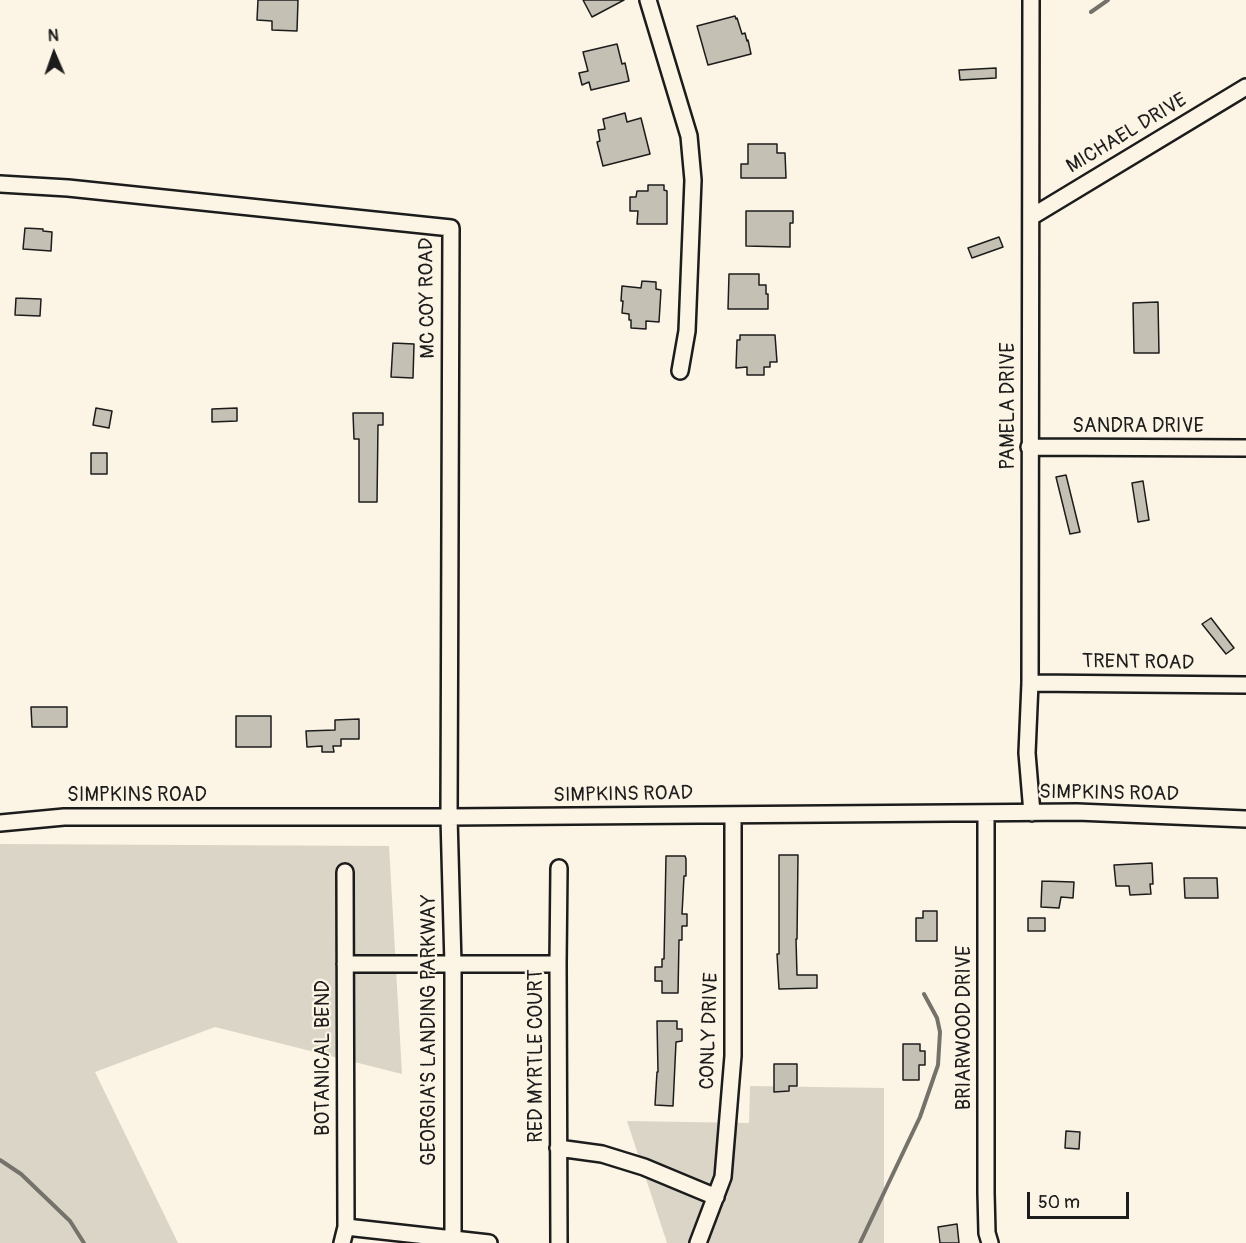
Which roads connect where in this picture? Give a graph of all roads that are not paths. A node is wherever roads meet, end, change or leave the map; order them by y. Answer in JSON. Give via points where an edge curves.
{"nodes":[{"id":1,"x":648,"y":0,"type":"edge"},
{"id":2,"x":1031,"y":0,"type":"edge"},
{"id":3,"x":1246,"y":87,"type":"edge"},
{"id":4,"x":0,"y":184,"type":"edge"},
{"id":5,"x":1031,"y":217,"type":"junction"},
{"id":6,"x":680,"y":371,"type":"dead end"},
{"id":7,"x":1029,"y":447,"type":"junction"},
{"id":8,"x":1246,"y":448,"type":"edge"},
{"id":9,"x":1030,"y":683,"type":"junction"},
{"id":10,"x":1246,"y":685,"type":"edge"},
{"id":11,"x":986,"y":813,"type":"junction"},
{"id":12,"x":1032,"y":813,"type":"junction"},
{"id":13,"x":733,"y":815,"type":"junction"},
{"id":14,"x":448,"y":818,"type":"junction"},
{"id":15,"x":1246,"y":819,"type":"edge"},
{"id":16,"x":0,"y":823,"type":"edge"},
{"id":17,"x":559,"y":868,"type":"dead end"},
{"id":18,"x":345,"y":872,"type":"dead end"},
{"id":19,"x":345,"y":964,"type":"junction"},
{"id":20,"x":558,"y":964,"type":"junction"},
{"id":21,"x":453,"y":965,"type":"junction"},
{"id":22,"x":558,"y":1148,"type":"junction"},
{"id":23,"x":716,"y":1197,"type":"junction"},
{"id":24,"x":346,"y":1227,"type":"junction"},
{"id":25,"x":452,"y":1240,"type":"edge"},
{"id":26,"x":342,"y":1243,"type":"edge"},
{"id":27,"x":489,"y":1243,"type":"edge"},
{"id":28,"x":559,"y":1243,"type":"edge"},
{"id":29,"x":698,"y":1243,"type":"edge"},
{"id":30,"x":990,"y":1243,"type":"edge"}],
"edges":[{"from":1,"to":6,"type":"street","via":[[689,136],[693,180],[687,331]]},
{"from":2,"to":5,"type":"street","name":"PAMELA DRIVE"},
{"from":3,"to":5,"type":"street","name":"MICHAEL DRIVE"},
{"from":4,"to":14,"type":"street","name":"MC COY ROAD","via":[[451,228]]},
{"from":5,"to":7,"type":"street","name":"PAMELA DRIVE"},
{"from":7,"to":8,"type":"street","name":"SANDRA DRIVE"},
{"from":7,"to":9,"type":"street","name":"PAMELA DRIVE"},
{"from":9,"to":10,"type":"street","name":"TRENT ROAD"},
{"from":9,"to":12,"type":"street","name":"PAMELA DRIVE","via":[[1027,753]]},
{"from":11,"to":12,"type":"street","name":"SIMPKINS ROAD"},
{"from":11,"to":13,"type":"street","name":"SIMPKINS ROAD"},
{"from":11,"to":30,"type":"street","name":"BRIARWOOD DRIVE","via":[[986,1193]]},
{"from":12,"to":15,"type":"street","name":"SIMPKINS ROAD"},
{"from":13,"to":14,"type":"street","name":"SIMPKINS ROAD"},
{"from":13,"to":23,"type":"street","name":"CONLY DRIVE","via":[[733,1056],[723,1177]]},
{"from":14,"to":16,"type":"street","name":"SIMPKINS ROAD","via":[[64,817]]},
{"from":14,"to":21,"type":"street","name":"GEORGIA'S LANDING PARKWAY"},
{"from":17,"to":20,"type":"street","name":"RED MYRTLE COURT"},
{"from":18,"to":19,"type":"street","name":"BOTANICAL BEND"},
{"from":19,"to":21,"type":"street"},
{"from":19,"to":24,"type":"street","name":"BOTANICAL BEND"},
{"from":20,"to":21,"type":"street"},
{"from":20,"to":22,"type":"street","name":"RED MYRTLE COURT"},
{"from":21,"to":25,"type":"street","name":"GEORGIA'S LANDING PARKWAY"},
{"from":22,"to":23,"type":"street","via":[[603,1154]]},
{"from":22,"to":28,"type":"street","name":"RED MYRTLE COURT"},
{"from":23,"to":29,"type":"street","name":"CONLY DRIVE"},
{"from":24,"to":25,"type":"street"},
{"from":24,"to":26,"type":"street","name":"BOTANICAL BEND"},
{"from":25,"to":27,"type":"street"}]}
